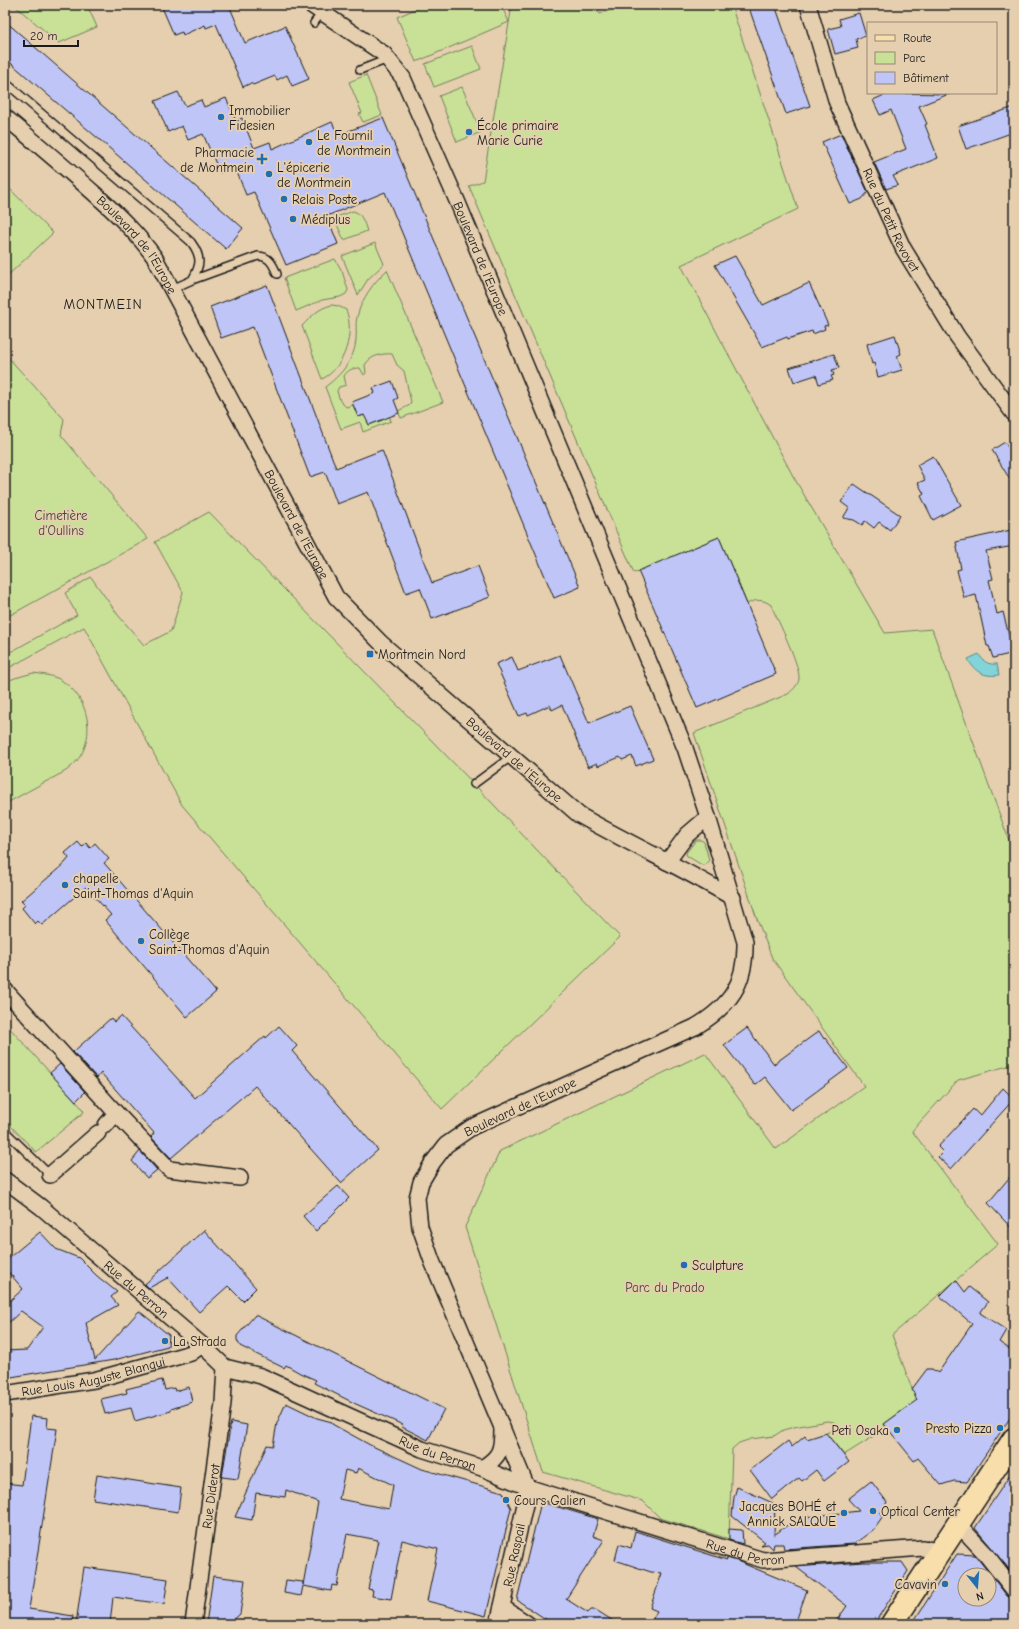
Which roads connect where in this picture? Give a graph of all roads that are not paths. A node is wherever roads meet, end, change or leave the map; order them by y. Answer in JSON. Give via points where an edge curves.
{"nodes":[{"id":1,"x":808,"y":5,"type":"edge"},
{"id":2,"x":316,"y":13,"type":"edge"},
{"id":3,"x":388,"y":59,"type":"junction"},
{"id":4,"x":360,"y":70,"type":"dead end"},
{"id":5,"x":5,"y":82,"type":"edge"},
{"id":6,"x":5,"y":117,"type":"edge"},
{"id":7,"x":277,"y":274,"type":"dead end"},
{"id":8,"x":192,"y":280,"type":"junction"},
{"id":9,"x":172,"y":289,"type":"junction"},
{"id":10,"x":1014,"y":414,"type":"edge"},
{"id":11,"x":512,"y":756,"type":"junction"},
{"id":12,"x":474,"y":784,"type":"dead end"},
{"id":13,"x":708,"y":817,"type":"junction"},
{"id":14,"x":667,"y":862,"type":"junction"},
{"id":15,"x":733,"y":898,"type":"junction"},
{"id":16,"x":5,"y":990,"type":"edge"},
{"id":17,"x":116,"y":1113,"type":"junction"},
{"id":18,"x":5,"y":1131,"type":"edge"},
{"id":19,"x":50,"y":1175,"type":"joint"},
{"id":20,"x":240,"y":1178,"type":"dead end"},
{"id":21,"x":5,"y":1180,"type":"edge"},
{"id":22,"x":202,"y":1345,"type":"junction"},
{"id":23,"x":225,"y":1367,"type":"junction"},
{"id":24,"x":5,"y":1394,"type":"edge"},
{"id":25,"x":502,"y":1428,"type":"junction"},
{"id":26,"x":1014,"y":1438,"type":"edge"},
{"id":27,"x":482,"y":1468,"type":"junction"},
{"id":28,"x":527,"y":1487,"type":"junction"},
{"id":29,"x":958,"y":1524,"type":"junction"},
{"id":30,"x":940,"y":1551,"type":"junction"},
{"id":31,"x":1014,"y":1590,"type":"edge"},
{"id":32,"x":502,"y":1607,"type":"junction"},
{"id":33,"x":193,"y":1624,"type":"edge"},
{"id":34,"x":498,"y":1624,"type":"edge"},
{"id":35,"x":528,"y":1624,"type":"edge"},
{"id":36,"x":892,"y":1624,"type":"edge"}],
"edges":[{"from":1,"to":10,"type":"street","name":"Rue du Petit Revoyet","via":[[837,103],[902,248],[957,336]]},
{"from":2,"to":3,"type":"street","name":"Boulevard de l'Europe","via":[[384,54]]},
{"from":3,"to":4,"type":"lane"},
{"from":3,"to":13,"type":"street","name":"Boulevard de l'Europe","via":[[403,78],[458,203],[685,748]]},
{"from":5,"to":8,"type":"lane","via":[[191,242],[197,250],[200,262]]},
{"from":6,"to":9,"type":"street","name":"Boulevard de l'Europe","via":[[128,224],[156,258]]},
{"from":7,"to":8,"type":"lane","via":[[270,260],[258,256]]},
{"from":8,"to":9,"type":"lane"},
{"from":9,"to":11,"type":"street","name":"Boulevard de l'Europe","via":[[336,596],[381,643]]},
{"from":11,"to":12,"type":"lane"},
{"from":11,"to":14,"type":"street","name":"Boulevard de l'Europe","via":[[579,814]]},
{"from":13,"to":14,"type":"street","via":[[687,836]]},
{"from":13,"to":15,"type":"street","name":"Boulevard de l'Europe"},
{"from":14,"to":15,"type":"street","name":"Boulevard de l'Europe"},
{"from":15,"to":25,"type":"street","name":"Boulevard de l'Europe","via":[[745,942],[745,962],[735,991],[723,1007],[695,1027],[472,1127],[446,1145],[421,1182],[418,1198],[420,1227]]},
{"from":16,"to":17,"type":"street"},
{"from":17,"to":19,"type":"street","via":[[102,1129]]},
{"from":17,"to":20,"type":"street","via":[[169,1169]]},
{"from":18,"to":19,"type":"lane"},
{"from":21,"to":22,"type":"street","name":"Rue du Perron","via":[[41,1207]]},
{"from":22,"to":23,"type":"street","name":"Rue du Perron"},
{"from":22,"to":24,"type":"street","name":"Rue Louis Auguste Blanqui","via":[[191,1353],[94,1380]]},
{"from":23,"to":27,"type":"street","name":"Rue du Perron","via":[[261,1376],[422,1448]]},
{"from":23,"to":33,"type":"street","name":"Rue Diderot","via":[[223,1403]]},
{"from":25,"to":27,"type":"street","name":"Boulevard de l'Europe","via":[[499,1453],[493,1461]]},
{"from":25,"to":28,"type":"street","name":"Boulevard de l'Europe"},
{"from":26,"to":29,"type":"main road"},
{"from":27,"to":28,"type":"street","name":"Rue du Perron"},
{"from":28,"to":30,"type":"street","name":"Rue du Perron","via":[[763,1560],[923,1548]]},
{"from":28,"to":32,"type":"street","name":"Rue Raspail"},
{"from":29,"to":30,"type":"main road"},
{"from":29,"to":31,"type":"street"},
{"from":30,"to":36,"type":"main road"},
{"from":32,"to":34,"type":"street","name":"Rue Raspail"},
{"from":32,"to":35,"type":"street"}]}
